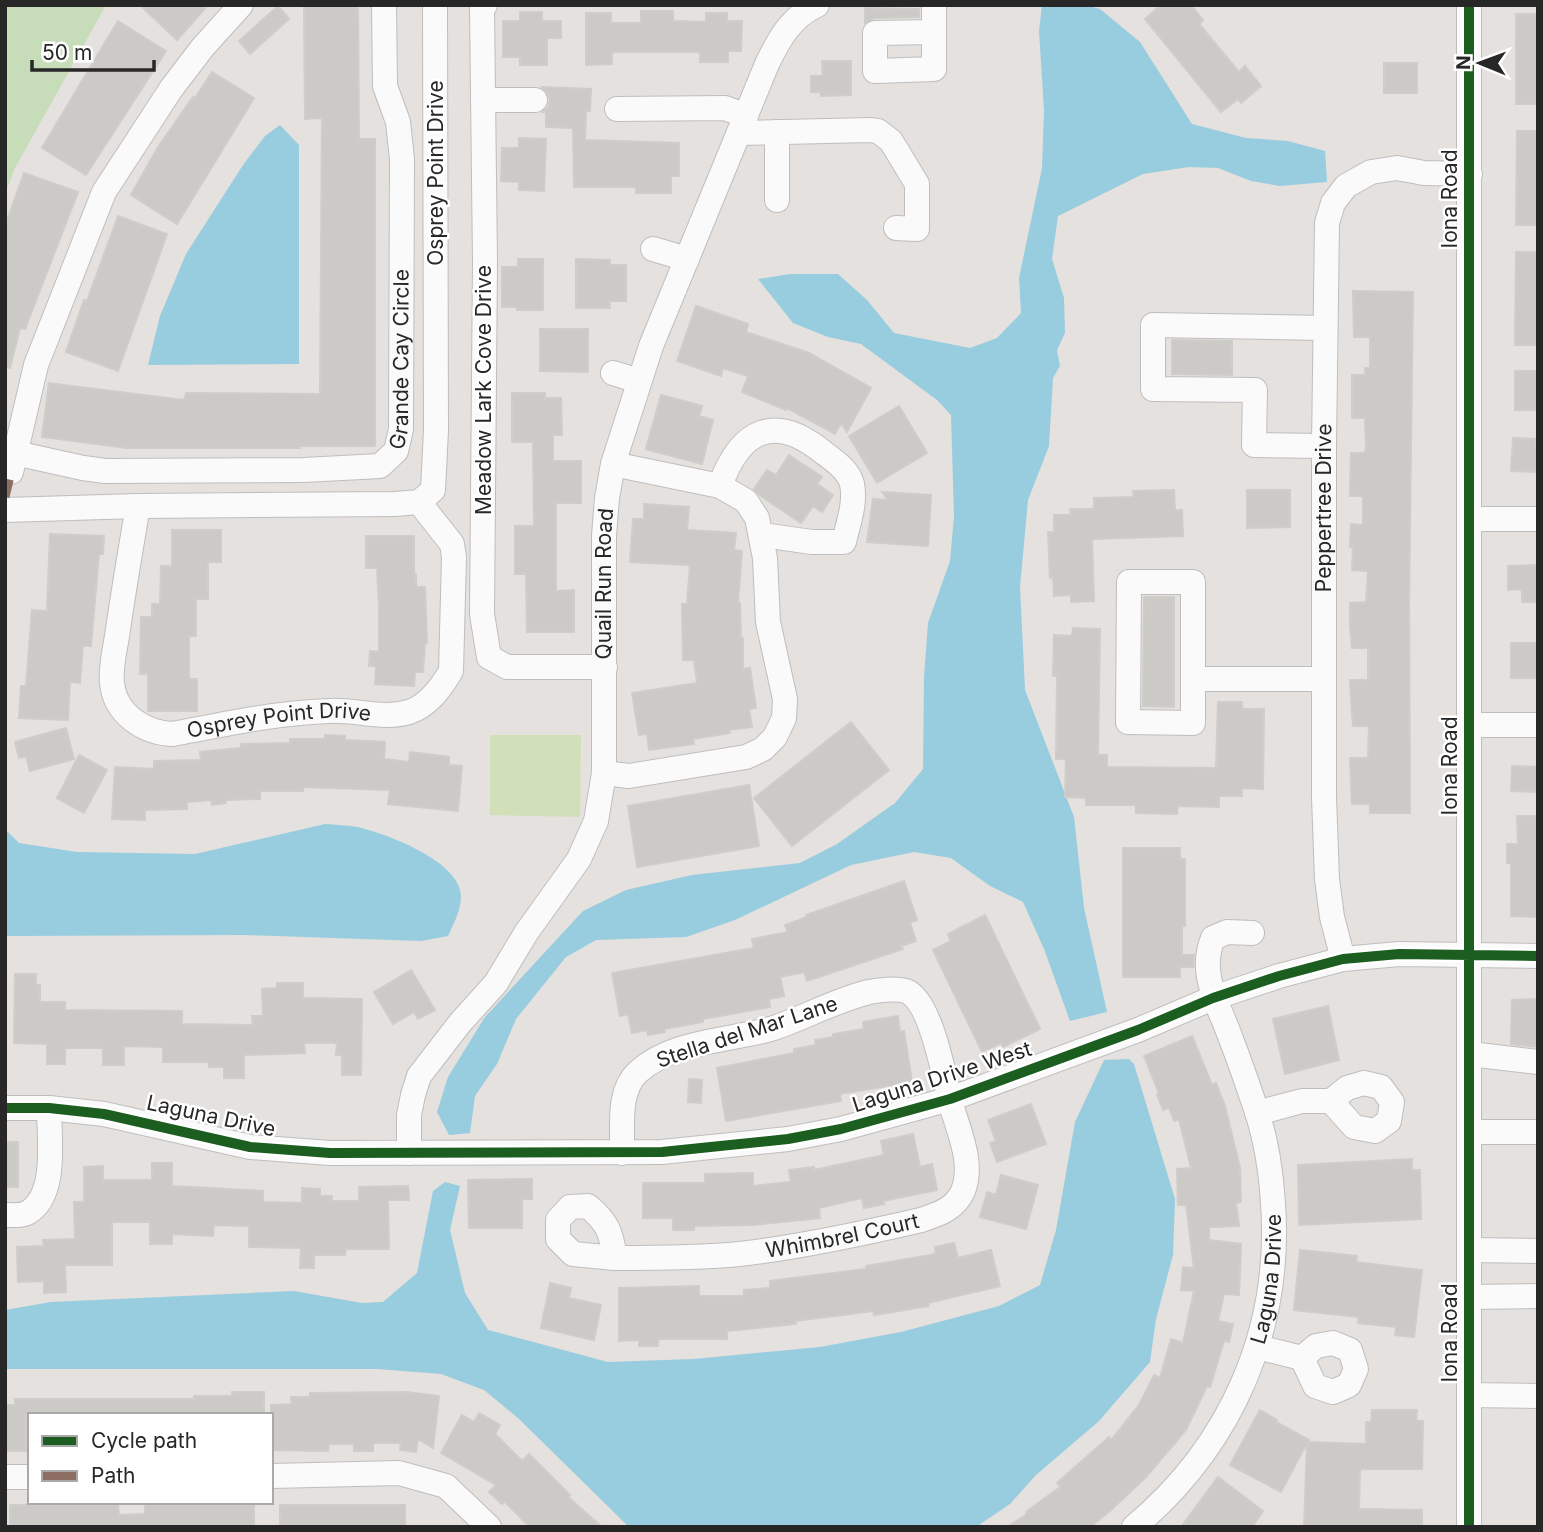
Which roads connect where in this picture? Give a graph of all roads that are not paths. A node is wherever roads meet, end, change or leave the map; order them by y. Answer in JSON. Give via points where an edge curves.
{"nodes":[{"id":1,"x":241,"y":5,"type":"edge"},
{"id":2,"x":384,"y":5,"type":"edge"},
{"id":3,"x":435,"y":5,"type":"edge"},
{"id":4,"x":485,"y":5,"type":"edge"},
{"id":5,"x":817,"y":5,"type":"edge"},
{"id":6,"x":934,"y":5,"type":"edge"},
{"id":7,"x":1469,"y":5,"type":"edge"},
{"id":8,"x":934,"y":32,"type":"junction"},
{"id":9,"x":483,"y":100,"type":"junction"},
{"id":10,"x":535,"y":100,"type":"dead end"},
{"id":11,"x":617,"y":109,"type":"dead end"},
{"id":12,"x":742,"y":125,"type":"junction"},
{"id":13,"x":777,"y":132,"type":"junction"},
{"id":14,"x":1469,"y":174,"type":"junction"},
{"id":15,"x":777,"y":200,"type":"dead end"},
{"id":16,"x":896,"y":228,"type":"dead end"},
{"id":17,"x":653,"y":249,"type":"dead end"},
{"id":18,"x":687,"y":259,"type":"junction"},
{"id":19,"x":1325,"y":328,"type":"junction"},
{"id":20,"x":613,"y":373,"type":"dead end"},
{"id":21,"x":639,"y":381,"type":"junction"},
{"id":22,"x":1324,"y":446,"type":"junction"},
{"id":23,"x":612,"y":464,"type":"junction"},
{"id":24,"x":720,"y":486,"type":"junction"},
{"id":25,"x":419,"y":502,"type":"junction"},
{"id":26,"x":138,"y":506,"type":"junction"},
{"id":27,"x":5,"y":510,"type":"edge"},
{"id":28,"x":1469,"y":519,"type":"junction"},
{"id":29,"x":1538,"y":519,"type":"edge"},
{"id":30,"x":762,"y":535,"type":"junction"},
{"id":31,"x":605,"y":667,"type":"junction"},
{"id":32,"x":1193,"y":679,"type":"junction"},
{"id":33,"x":1324,"y":679,"type":"junction"},
{"id":34,"x":1469,"y":725,"type":"junction"},
{"id":35,"x":1538,"y":725,"type":"edge"},
{"id":36,"x":604,"y":773,"type":"junction"},
{"id":37,"x":1252,"y":933,"type":"dead end"},
{"id":38,"x":1470,"y":956,"type":"junction"},
{"id":39,"x":1538,"y":956,"type":"edge"},
{"id":40,"x":1342,"y":959,"type":"junction"},
{"id":41,"x":1213,"y":998,"type":"junction"},
{"id":42,"x":1470,"y":1054,"type":"junction"},
{"id":43,"x":1538,"y":1062,"type":"edge"},
{"id":44,"x":950,"y":1099,"type":"junction"},
{"id":45,"x":1331,"y":1101,"type":"dead end"},
{"id":46,"x":5,"y":1108,"type":"edge"},
{"id":47,"x":49,"y":1108,"type":"junction"},
{"id":48,"x":1257,"y":1113,"type":"junction"},
{"id":49,"x":1470,"y":1132,"type":"junction"},
{"id":50,"x":1538,"y":1132,"type":"edge"},
{"id":51,"x":409,"y":1153,"type":"junction"},
{"id":52,"x":622,"y":1153,"type":"junction"},
{"id":53,"x":5,"y":1215,"type":"edge"},
{"id":54,"x":1469,"y":1250,"type":"junction"},
{"id":55,"x":1538,"y":1251,"type":"edge"},
{"id":56,"x":615,"y":1258,"type":"dead end"},
{"id":57,"x":1538,"y":1296,"type":"edge"},
{"id":58,"x":1469,"y":1297,"type":"junction"},
{"id":59,"x":1257,"y":1347,"type":"junction"},
{"id":60,"x":1302,"y":1358,"type":"dead end"},
{"id":61,"x":1469,"y":1395,"type":"junction"},
{"id":62,"x":1538,"y":1396,"type":"edge"},
{"id":63,"x":273,"y":1476,"type":"edge"},
{"id":64,"x":5,"y":1477,"type":"edge"},
{"id":65,"x":28,"y":1478,"type":"edge"},
{"id":66,"x":1140,"y":1525,"type":"edge"},
{"id":67,"x":489,"y":1527,"type":"edge"},
{"id":68,"x":1469,"y":1527,"type":"edge"}],
"edges":[{"from":1,"to":2,"type":"street","name":"Grande Cay Circle","via":[[171,89],[104,192],[36,365],[13,463],[105,471],[304,470],[380,466],[396,451],[401,429],[402,159],[398,122],[385,86]]},
{"from":3,"to":25,"type":"street","name":"Osprey Point Drive","via":[[436,430],[433,490]]},
{"from":4,"to":9,"type":"street","name":"Meadow Lark Cove Drive"},
{"from":5,"to":12,"type":"street","name":"Quail Run Road","via":[[789,25],[777,43]]},
{"from":6,"to":8,"type":"street"},
{"from":7,"to":14,"type":"street","name":"Iona Road"},
{"from":8,"to":8,"type":"street","via":[[934,69],[875,71],[876,33]]},
{"from":9,"to":10,"type":"street"},
{"from":9,"to":31,"type":"street","name":"Meadow Lark Cove Drive","via":[[482,614],[489,657],[507,667]]},
{"from":11,"to":12,"type":"street","via":[[725,108]]},
{"from":12,"to":13,"type":"street"},
{"from":12,"to":18,"type":"street","name":"Quail Run Road"},
{"from":13,"to":15,"type":"street"},
{"from":13,"to":16,"type":"street","via":[[878,131],[891,141],[917,184],[917,229]]},
{"from":14,"to":19,"type":"street","name":"Peppertree Drive","via":[[1397,168],[1371,172],[1346,186],[1327,223]]},
{"from":14,"to":28,"type":"street","name":"Iona Road"},
{"from":17,"to":18,"type":"street"},
{"from":18,"to":21,"type":"street","name":"Quail Run Road"},
{"from":19,"to":22,"type":"street","name":"Peppertree Drive"},
{"from":19,"to":22,"type":"street","via":[[1153,325],[1153,389],[1255,390],[1254,445]]},
{"from":20,"to":21,"type":"street"},
{"from":21,"to":23,"type":"street","name":"Quail Run Road"},
{"from":22,"to":33,"type":"street","name":"Peppertree Drive"},
{"from":23,"to":24,"type":"street"},
{"from":23,"to":31,"type":"street","name":"Quail Run Road","via":[[605,516]]},
{"from":24,"to":30,"type":"street","via":[[746,500]]},
{"from":24,"to":30,"type":"street","via":[[736,451],[752,436],[771,431],[811,442],[842,467],[852,483],[853,504],[844,542]]},
{"from":25,"to":26,"type":"street"},
{"from":25,"to":26,"type":"street","name":"Osprey Point Drive","via":[[453,544],[454,557],[450,671],[428,701],[411,711],[390,715],[329,711],[173,734],[158,734],[134,721],[123,710],[112,684]]},
{"from":26,"to":27,"type":"street"},
{"from":28,"to":29,"type":"street"},
{"from":28,"to":34,"type":"street","name":"Iona Road"},
{"from":30,"to":36,"type":"street","via":[[768,622],[785,699],[784,718],[775,737],[763,749],[726,762],[629,776]]},
{"from":31,"to":36,"type":"street","name":"Quail Run Road"},
{"from":32,"to":32,"type":"street","via":[[1193,582],[1129,582],[1128,722],[1193,723]]},
{"from":32,"to":33,"type":"street"},
{"from":33,"to":40,"type":"street","name":"Peppertree Drive","via":[[1327,880]]},
{"from":34,"to":35,"type":"street"},
{"from":34,"to":38,"type":"street","name":"Iona Road"},
{"from":36,"to":51,"type":"street","name":"Quail Run Road","via":[[596,821],[579,859],[496,983],[419,1076],[412,1094]]},
{"from":37,"to":41,"type":"street","name":"Laguna Drive","via":[[1227,932],[1213,938],[1208,970]]},
{"from":38,"to":39,"type":"street","name":"Laguna Drive West"},
{"from":38,"to":40,"type":"street","name":"Laguna Drive West","via":[[1399,954]]},
{"from":38,"to":42,"type":"street","name":"Iona Road"},
{"from":40,"to":41,"type":"street","name":"Laguna Drive West"},
{"from":41,"to":44,"type":"street","name":"Laguna Drive West"},
{"from":41,"to":48,"type":"street","name":"Laguna Drive"},
{"from":42,"to":43,"type":"street"},
{"from":42,"to":49,"type":"street","name":"Iona Road"},
{"from":44,"to":52,"type":"street","name":"Laguna Drive West","via":[[788,1139]]},
{"from":44,"to":52,"type":"street","name":"Stella del Mar Lane","via":[[923,1009],[906,991],[888,989],[649,1064],[636,1074],[624,1097]]},
{"from":44,"to":56,"type":"street","name":"Whimbrel Court","via":[[967,1171],[955,1205],[940,1214],[790,1247],[681,1258]]},
{"from":45,"to":48,"type":"street","via":[[1302,1101]]},
{"from":46,"to":47,"type":"street","name":"Laguna Drive"},
{"from":47,"to":51,"type":"street","name":"Laguna Drive","via":[[104,1114],[262,1148]]},
{"from":47,"to":53,"type":"street","via":[[47,1188],[39,1204],[25,1214]]},
{"from":48,"to":59,"type":"street","name":"Laguna Drive","via":[[1272,1183],[1274,1243],[1268,1304]]},
{"from":49,"to":50,"type":"street"},
{"from":49,"to":54,"type":"street","name":"Iona Road"},
{"from":51,"to":52,"type":"street","name":"Laguna Drive West"},
{"from":54,"to":55,"type":"street"},
{"from":54,"to":58,"type":"street","name":"Iona Road"},
{"from":57,"to":58,"type":"street"},
{"from":58,"to":61,"type":"street","name":"Iona Road"},
{"from":59,"to":60,"type":"street"},
{"from":59,"to":66,"type":"street","name":"Laguna Drive","via":[[1238,1396],[1213,1440]]},
{"from":61,"to":62,"type":"street"},
{"from":61,"to":68,"type":"street","name":"Iona Road"},
{"from":63,"to":67,"type":"street","via":[[416,1476],[446,1486]]},
{"from":64,"to":65,"type":"street"}]}
